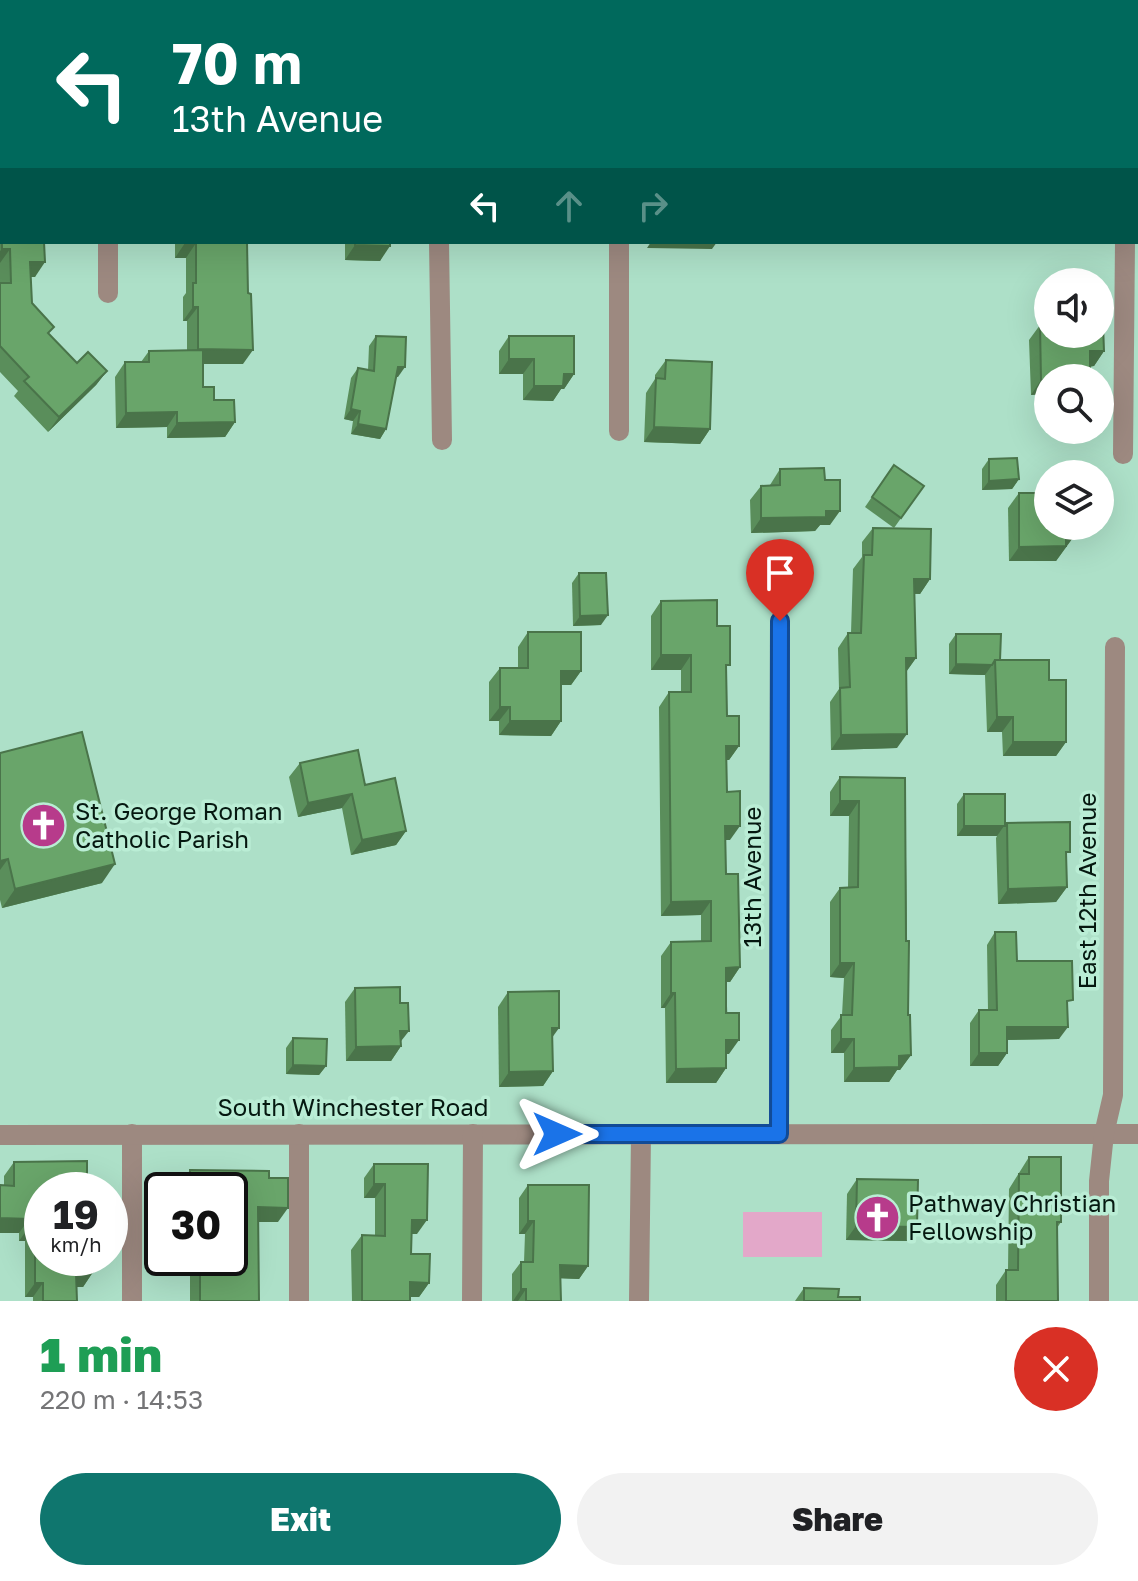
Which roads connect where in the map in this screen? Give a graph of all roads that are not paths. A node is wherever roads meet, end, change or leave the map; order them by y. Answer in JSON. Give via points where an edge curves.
{"nodes":[{"id":1,"x":108,"y":244,"type":"edge"},
{"id":2,"x":439,"y":244,"type":"edge"},
{"id":3,"x":619,"y":244,"type":"edge"},
{"id":4,"x":1125,"y":244,"type":"edge"},
{"id":5,"x":108,"y":293,"type":"dead end"},
{"id":6,"x":619,"y":431,"type":"dead end"},
{"id":7,"x":442,"y":440,"type":"dead end"},
{"id":8,"x":1123,"y":454,"type":"dead end"},
{"id":9,"x":780,"y":621,"type":"dead end"},
{"id":10,"x":1115,"y":647,"type":"dead end"},
{"id":11,"x":132,"y":1134,"type":"junction"},
{"id":12,"x":299,"y":1134,"type":"junction"},
{"id":13,"x":473,"y":1134,"type":"junction"},
{"id":14,"x":641,"y":1134,"type":"junction"},
{"id":15,"x":779,"y":1134,"type":"junction"},
{"id":16,"x":1104,"y":1134,"type":"junction"},
{"id":17,"x":1138,"y":1134,"type":"edge"},
{"id":18,"x":0,"y":1135,"type":"edge"},
{"id":19,"x":132,"y":1301,"type":"edge"},
{"id":20,"x":299,"y":1301,"type":"edge"},
{"id":21,"x":472,"y":1301,"type":"edge"},
{"id":22,"x":639,"y":1301,"type":"edge"},
{"id":23,"x":1099,"y":1301,"type":"edge"}],
"edges":[{"from":1,"to":5,"type":"street"},
{"from":2,"to":7,"type":"street"},
{"from":3,"to":6,"type":"street"},
{"from":4,"to":8,"type":"street"},
{"from":9,"to":15,"type":"street","name":"13th Avenue"},
{"from":10,"to":16,"type":"street","name":"East 12th Avenue","via":[[1113,1095]]},
{"from":11,"to":12,"type":"street","name":"South Winchester Road"},
{"from":11,"to":18,"type":"street","name":"South Winchester Road"},
{"from":11,"to":19,"type":"street"},
{"from":12,"to":13,"type":"street","name":"South Winchester Road"},
{"from":12,"to":20,"type":"street"},
{"from":13,"to":14,"type":"street","name":"South Winchester Road"},
{"from":13,"to":21,"type":"street"},
{"from":14,"to":15,"type":"street","name":"South Winchester Road"},
{"from":14,"to":22,"type":"street"},
{"from":15,"to":16,"type":"street","name":"South Winchester Road"},
{"from":16,"to":17,"type":"street","name":"South Winchester Road"},
{"from":16,"to":23,"type":"street","name":"East 12th Avenue"}]}
